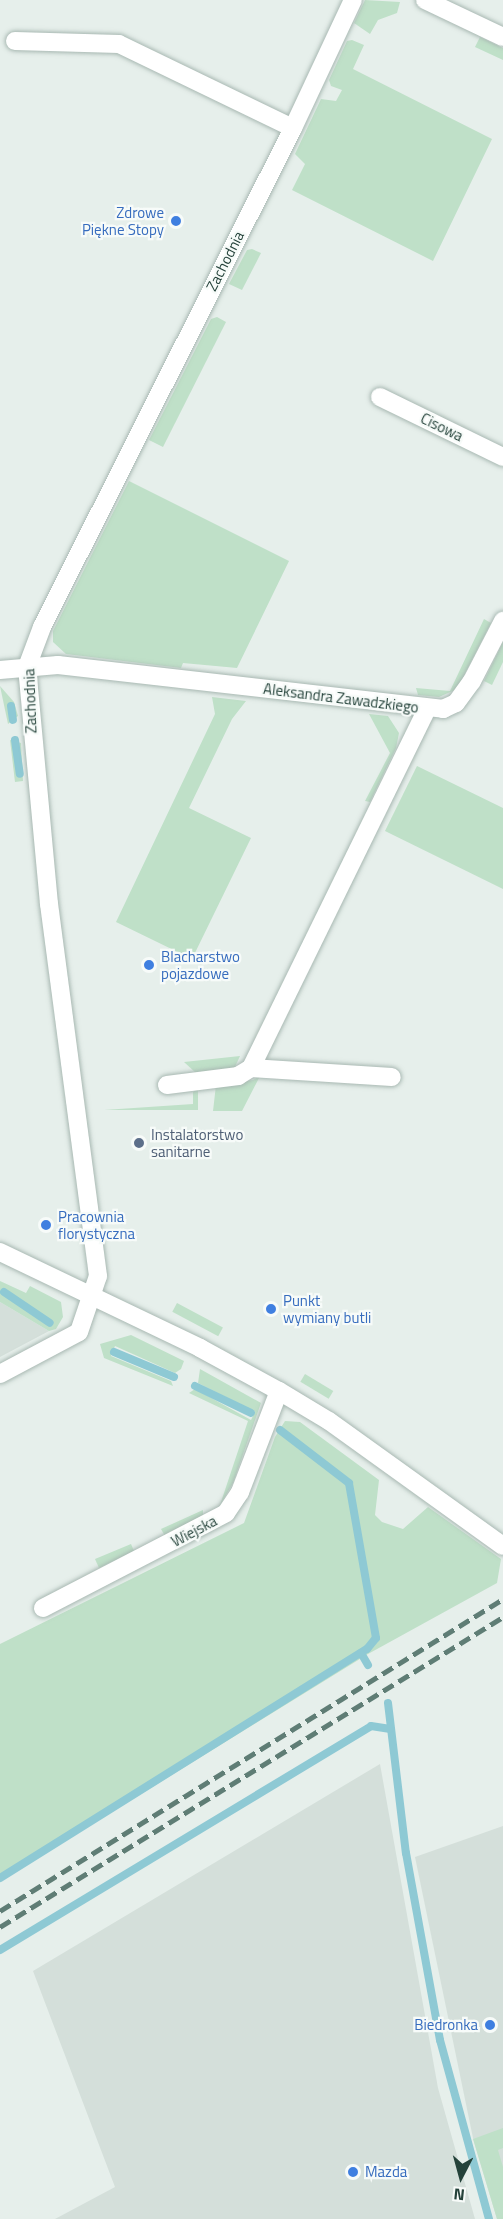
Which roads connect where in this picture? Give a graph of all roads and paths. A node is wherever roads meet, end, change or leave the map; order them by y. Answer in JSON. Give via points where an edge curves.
{"nodes":[{"id":1,"x":353,"y":0,"type":"edge"},
{"id":2,"x":425,"y":0,"type":"edge"},
{"id":3,"x":503,"y":37,"type":"edge"},
{"id":4,"x":15,"y":41,"type":"dead end"},
{"id":5,"x":294,"y":128,"type":"junction"},
{"id":6,"x":380,"y":397,"type":"dead end"},
{"id":7,"x":503,"y":457,"type":"edge"},
{"id":8,"x":503,"y":621,"type":"edge"},
{"id":9,"x":27,"y":667,"type":"junction"},
{"id":10,"x":0,"y":670,"type":"edge"},
{"id":11,"x":427,"y":709,"type":"junction"},
{"id":12,"x":251,"y":1068,"type":"junction"},
{"id":13,"x":393,"y":1077,"type":"dead end"},
{"id":14,"x":166,"y":1085,"type":"dead end"},
{"id":15,"x":0,"y":1252,"type":"edge"},
{"id":16,"x":94,"y":1296,"type":"junction"},
{"id":17,"x":0,"y":1374,"type":"edge"},
{"id":18,"x":279,"y":1391,"type":"junction"},
{"id":19,"x":503,"y":1546,"type":"edge"},
{"id":20,"x":43,"y":1608,"type":"dead end"}],
"edges":[{"from":1,"to":5,"type":"street","name":"Zachodnia"},
{"from":2,"to":3,"type":"street"},
{"from":4,"to":5,"type":"street","via":[[119,44]]},
{"from":5,"to":9,"type":"street","name":"Zachodnia","via":[[42,627]]},
{"from":6,"to":7,"type":"street","name":"Cisowa"},
{"from":8,"to":11,"type":"street","via":[[456,703],[443,709]]},
{"from":9,"to":10,"type":"street","name":"Aleksandra Zawadzkiego"},
{"from":9,"to":11,"type":"street","name":"Aleksandra Zawadzkiego","via":[[58,664]]},
{"from":9,"to":16,"type":"street","name":"Zachodnia","via":[[49,904],[95,1243],[98,1276]]},
{"from":11,"to":12,"type":"street","name":"Aleksandra Zawadzkiego"},
{"from":12,"to":13,"type":"street"},
{"from":12,"to":14,"type":"street","via":[[238,1076]]},
{"from":15,"to":16,"type":"street"},
{"from":16,"to":17,"type":"street","name":"Zachodnia","via":[[79,1332]]},
{"from":16,"to":18,"type":"street"},
{"from":18,"to":19,"type":"street","via":[[329,1421]]},
{"from":18,"to":20,"type":"street","name":"Wiejska","via":[[240,1492],[226,1513]]}]}
